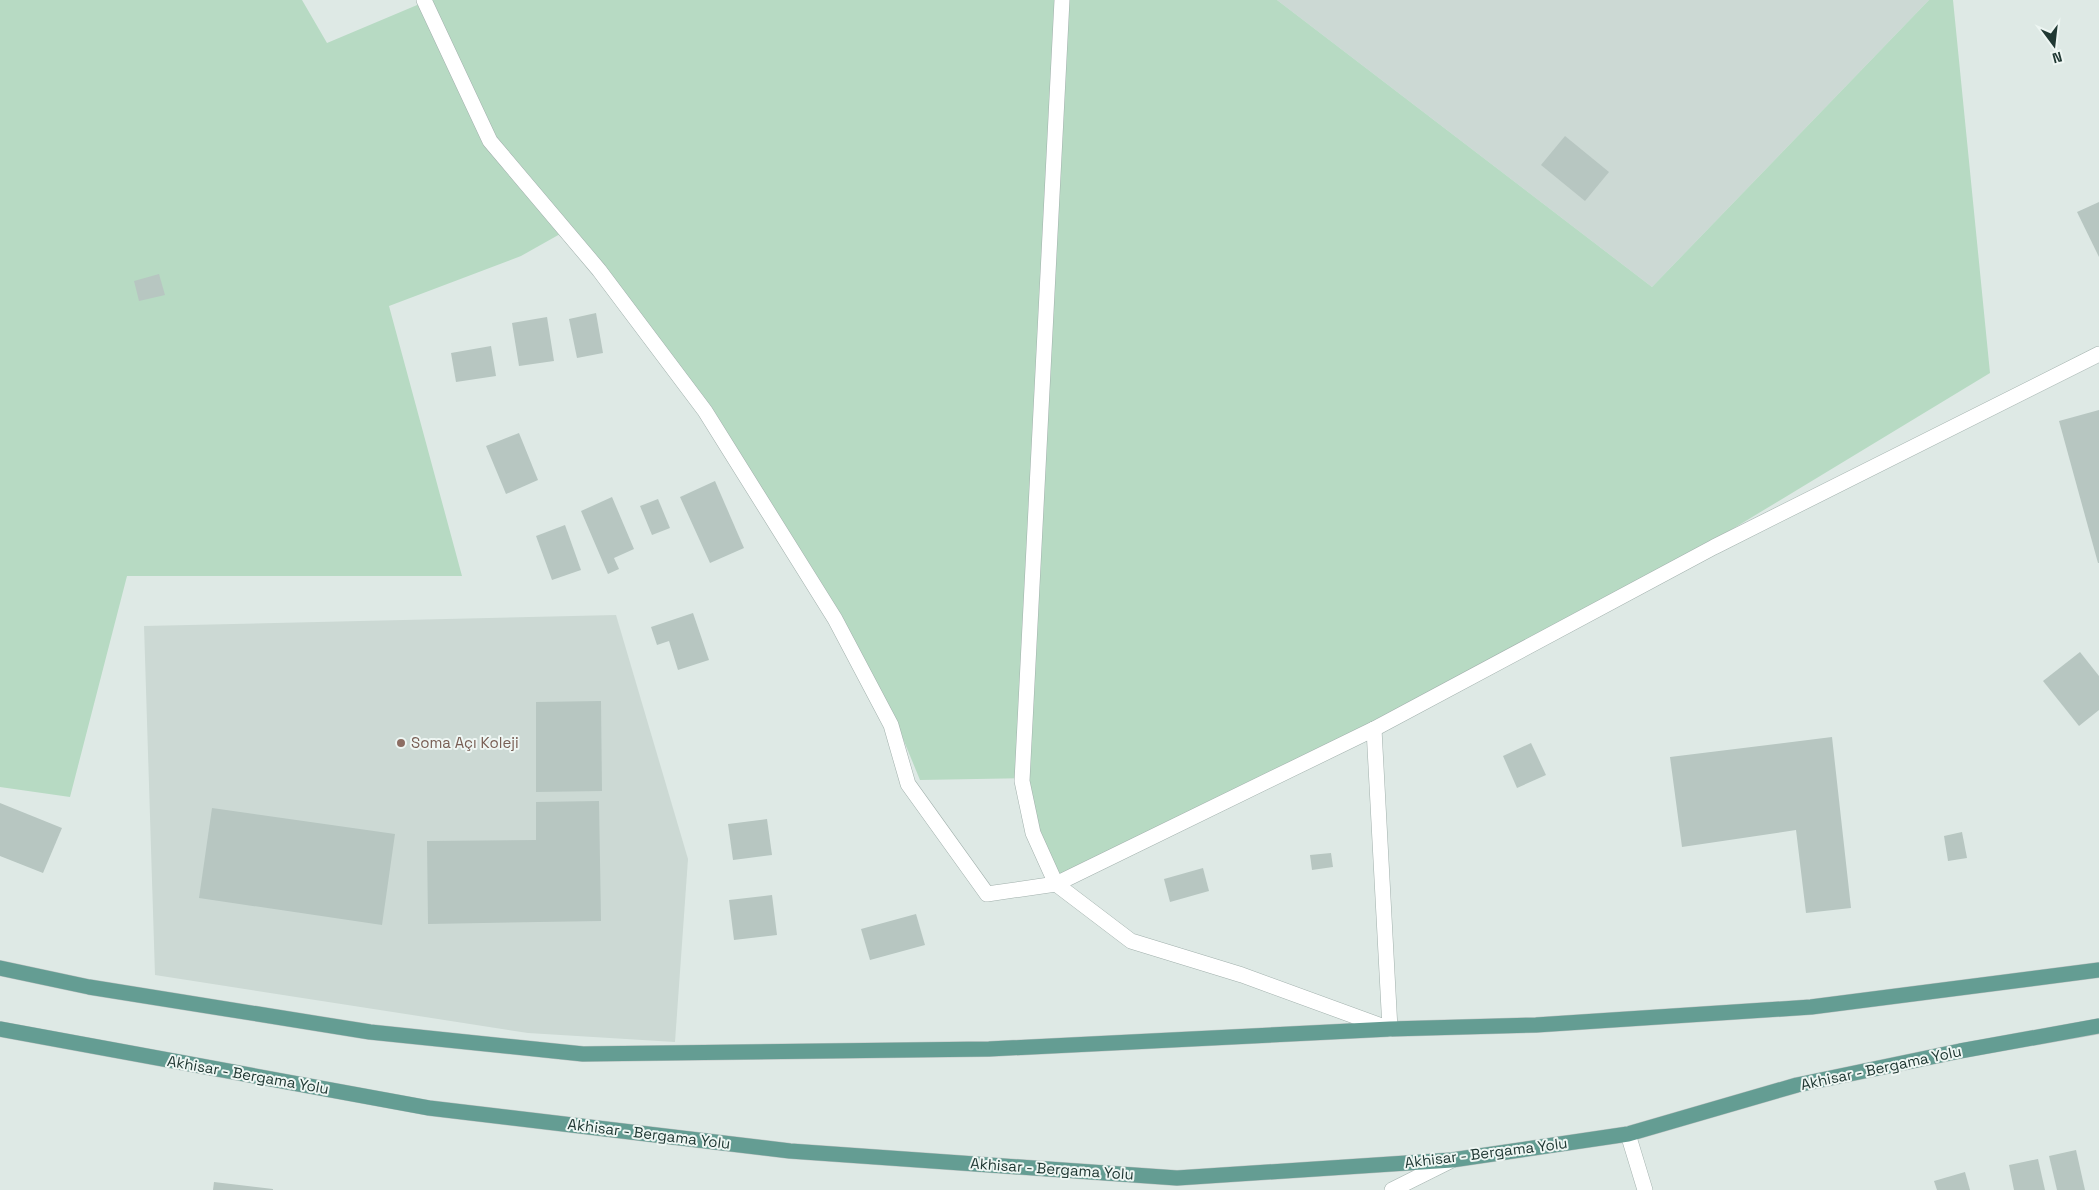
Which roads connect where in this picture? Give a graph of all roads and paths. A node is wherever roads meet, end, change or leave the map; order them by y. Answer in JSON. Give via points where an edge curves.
{"nodes":[{"id":1,"x":424,"y":0,"type":"edge"},
{"id":2,"x":1062,"y":0,"type":"edge"},
{"id":3,"x":2099,"y":354,"type":"edge"},
{"id":4,"x":1374,"y":729,"type":"junction"},
{"id":5,"x":1056,"y":884,"type":"junction"},
{"id":6,"x":0,"y":968,"type":"edge"},
{"id":7,"x":2099,"y":970,"type":"edge"},
{"id":8,"x":2099,"y":1026,"type":"edge"},
{"id":9,"x":1390,"y":1028,"type":"junction"},
{"id":10,"x":0,"y":1029,"type":"edge"},
{"id":11,"x":1628,"y":1134,"type":"junction"},
{"id":12,"x":1452,"y":1160,"type":"junction"},
{"id":13,"x":1392,"y":1190,"type":"edge"},
{"id":14,"x":1645,"y":1190,"type":"edge"}],
"edges":[{"from":1,"to":5,"type":"street","via":[[490,141],[599,270],[705,411],[830,610],[891,725],[908,784],[987,894]]},
{"from":2,"to":5,"type":"street","via":[[1022,781],[1032,833]]},
{"from":3,"to":4,"type":"street","via":[[1714,547]]},
{"from":4,"to":5,"type":"street"},
{"from":4,"to":9,"type":"street"},
{"from":5,"to":9,"type":"street","via":[[1131,941],[1242,975]]},
{"from":6,"to":9,"type":"main road","via":[[89,987],[370,1032],[584,1054],[989,1049]]},
{"from":7,"to":9,"type":"main road","via":[[1811,1007],[1536,1025]]},
{"from":8,"to":11,"type":"main road","name":"Akhisar - Bergama Yolu","via":[[1797,1085]]},
{"from":10,"to":12,"type":"main road","name":"Akhisar - Bergama Yolu","via":[[429,1108],[790,1151],[1177,1178]]},
{"from":11,"to":12,"type":"main road","name":"Akhisar - Bergama Yolu"},
{"from":11,"to":14,"type":"street"},
{"from":12,"to":13,"type":"street"}]}
